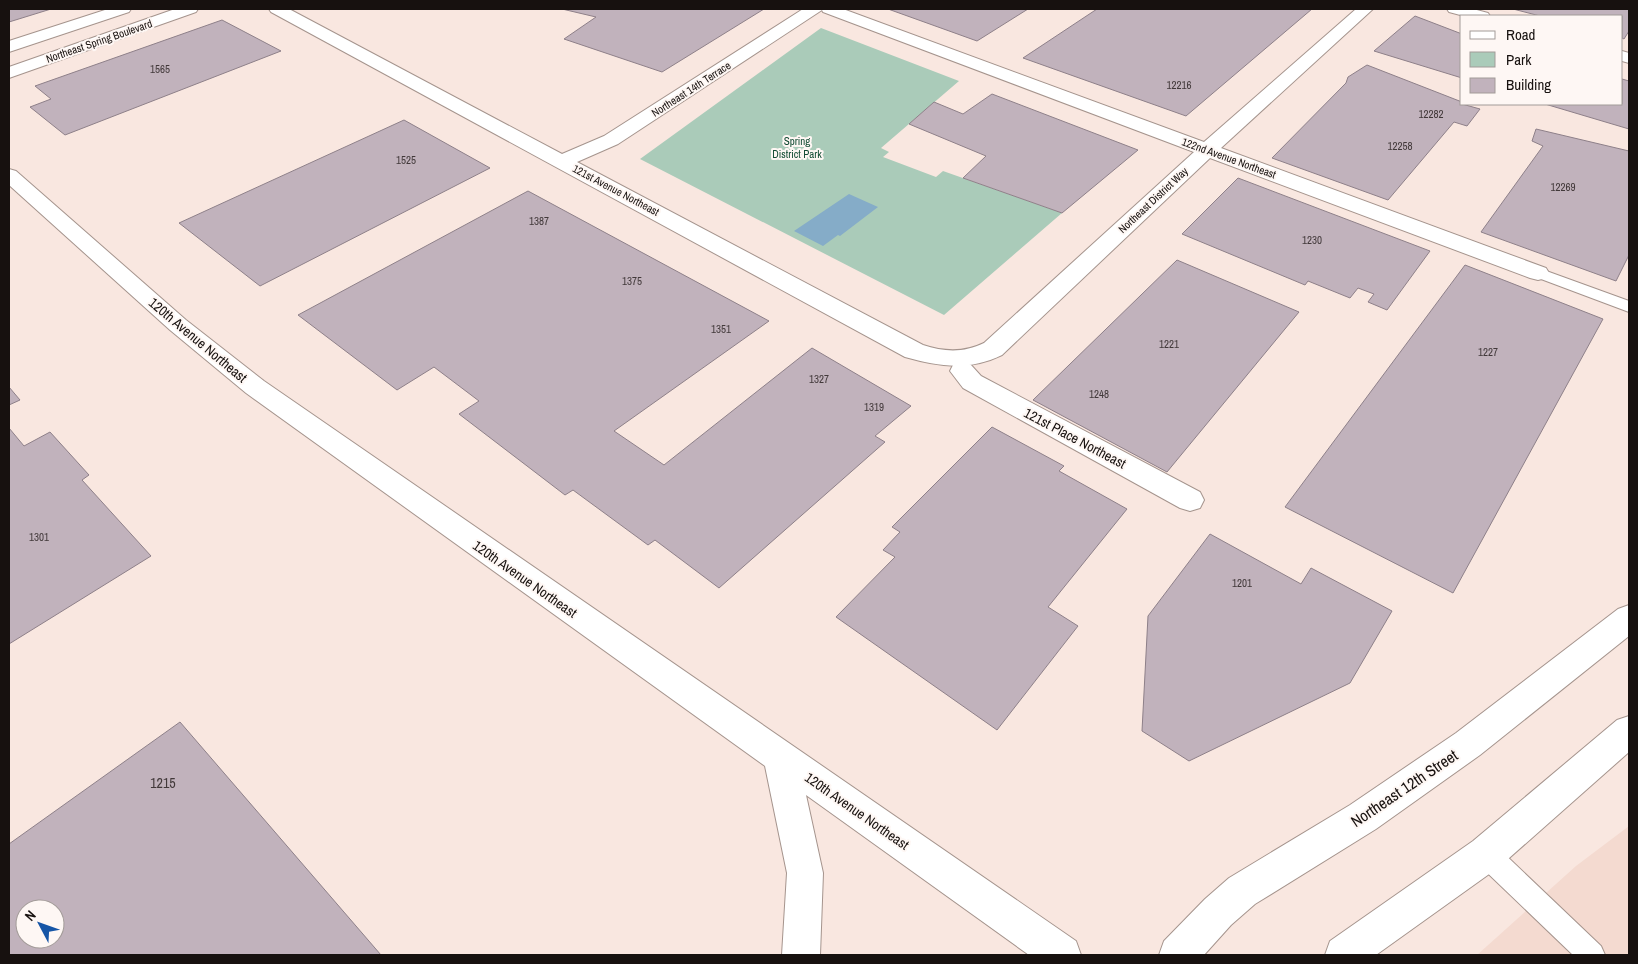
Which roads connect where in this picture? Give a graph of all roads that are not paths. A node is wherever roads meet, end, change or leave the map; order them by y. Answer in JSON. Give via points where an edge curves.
{"nodes":[{"id":1,"x":123,"y":9,"type":"edge"},
{"id":2,"x":190,"y":9,"type":"edge"},
{"id":3,"x":277,"y":9,"type":"edge"},
{"id":4,"x":814,"y":9,"type":"edge"},
{"id":5,"x":830,"y":9,"type":"edge"},
{"id":6,"x":1365,"y":9,"type":"edge"},
{"id":7,"x":1455,"y":9,"type":"edge"},
{"id":8,"x":1478,"y":15,"type":"edge"},
{"id":9,"x":9,"y":47,"type":"edge"},
{"id":10,"x":9,"y":72,"type":"edge"},
{"id":11,"x":1207,"y":150,"type":"junction"},
{"id":12,"x":564,"y":161,"type":"junction"},
{"id":13,"x":9,"y":175,"type":"edge"},
{"id":14,"x":1538,"y":273,"type":"joint"},
{"id":15,"x":1629,"y":307,"type":"edge"},
{"id":16,"x":960,"y":365,"type":"junction"},
{"id":17,"x":1190,"y":500,"type":"dead end"},
{"id":18,"x":1629,"y":618,"type":"edge"},
{"id":19,"x":1629,"y":731,"type":"edge"},
{"id":20,"x":781,"y":758,"type":"junction"},
{"id":21,"x":1486,"y":854,"type":"junction"},
{"id":22,"x":801,"y":955,"type":"edge"},
{"id":23,"x":1062,"y":955,"type":"edge"},
{"id":24,"x":1178,"y":955,"type":"edge"},
{"id":25,"x":1344,"y":955,"type":"edge"},
{"id":26,"x":1592,"y":955,"type":"edge"}],
"edges":[{"from":1,"to":9,"type":"street","name":"Northeast Spring Boulevard"},
{"from":2,"to":10,"type":"street","name":"Northeast Spring Boulevard"},
{"from":3,"to":12,"type":"street","name":"121st Avenue Northeast"},
{"from":4,"to":12,"type":"street","name":"Northeast 14th Terrace","via":[[612,140]]},
{"from":5,"to":11,"type":"street","name":"122nd Avenue Northeast"},
{"from":6,"to":11,"type":"street","name":"Northeast District Way"},
{"from":7,"to":8,"type":"street"},
{"from":11,"to":14,"type":"street","name":"122nd Avenue Northeast"},
{"from":11,"to":16,"type":"street","name":"Northeast District Way","via":[[994,349]]},
{"from":12,"to":16,"type":"street","name":"121st Avenue Northeast","via":[[914,351]]},
{"from":13,"to":20,"type":"street","name":"120th Avenue Northeast","via":[[178,325],[255,388]]},
{"from":14,"to":15,"type":"lane","name":"122nd Avenue Northeast"},
{"from":16,"to":17,"type":"street","name":"121st Place Northeast","via":[[972,382]]},
{"from":18,"to":24,"type":"street","name":"Northeast 12th Street","via":[[1468,744],[1363,817],[1242,891]]},
{"from":19,"to":21,"type":"street"},
{"from":20,"to":22,"type":"street","via":[[805,873]]},
{"from":20,"to":23,"type":"street","name":"120th Avenue Northeast"},
{"from":21,"to":25,"type":"street"},
{"from":21,"to":26,"type":"lane"}]}
